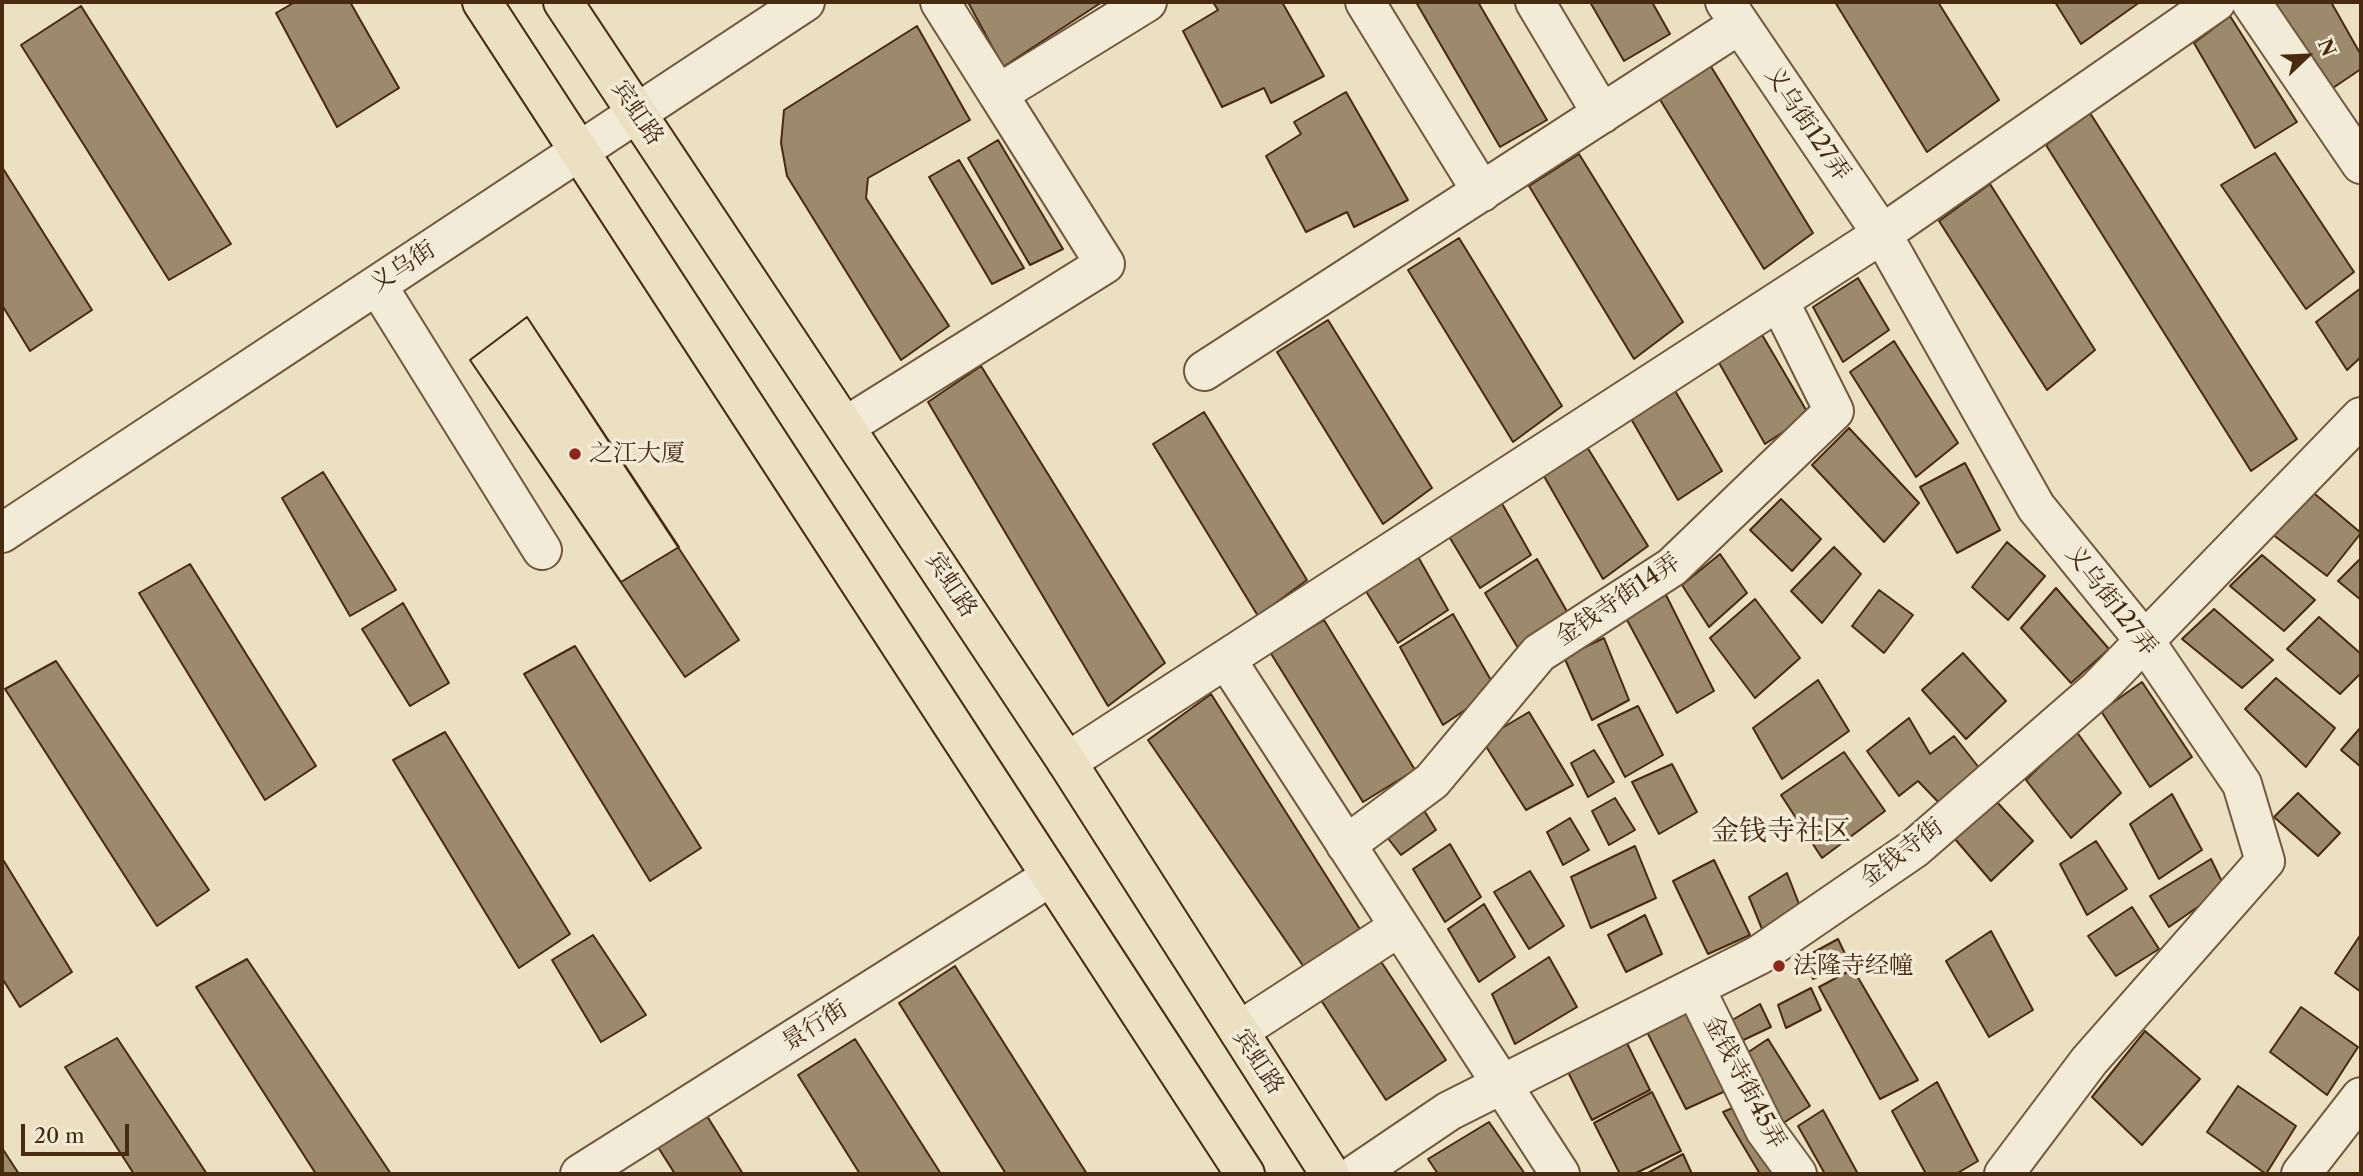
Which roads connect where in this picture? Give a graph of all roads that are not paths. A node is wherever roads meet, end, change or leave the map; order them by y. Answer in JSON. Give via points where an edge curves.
{"nodes":[{"id":1,"x":482,"y":2,"type":"edge"},
{"id":2,"x":563,"y":2,"type":"edge"},
{"id":3,"x":805,"y":2,"type":"edge"},
{"id":4,"x":940,"y":2,"type":"edge"},
{"id":5,"x":1147,"y":2,"type":"edge"},
{"id":6,"x":1365,"y":2,"type":"edge"},
{"id":7,"x":1535,"y":2,"type":"edge"},
{"id":8,"x":2216,"y":2,"type":"edge"},
{"id":9,"x":2251,"y":2,"type":"edge"},
{"id":10,"x":1733,"y":13,"type":"edge"},
{"id":11,"x":998,"y":94,"type":"junction"},
{"id":12,"x":636,"y":113,"type":"junction"},
{"id":13,"x":1602,"y":114,"type":"junction"},
{"id":14,"x":580,"y":150,"type":"junction"},
{"id":15,"x":2361,"y":164,"type":"edge"},
{"id":16,"x":1482,"y":192,"type":"junction"},
{"id":17,"x":1882,"y":234,"type":"junction"},
{"id":18,"x":377,"y":285,"type":"junction"},
{"id":19,"x":1779,"y":301,"type":"junction"},
{"id":20,"x":1204,"y":371,"type":"dead end"},
{"id":21,"x":2361,"y":417,"type":"edge"},
{"id":22,"x":846,"y":426,"type":"junction"},
{"id":23,"x":2,"y":533,"type":"edge"},
{"id":24,"x":542,"y":550,"type":"dead end"},
{"id":25,"x":2144,"y":640,"type":"junction"},
{"id":26,"x":1226,"y":659,"type":"junction"},
{"id":27,"x":1067,"y":762,"type":"junction"},
{"id":28,"x":1346,"y":845,"type":"junction"},
{"id":29,"x":1050,"y":877,"type":"junction"},
{"id":30,"x":1399,"y":927,"type":"junction"},
{"id":31,"x":1695,"y":988,"type":"junction"},
{"id":32,"x":1239,"y":1031,"type":"junction"},
{"id":33,"x":1500,"y":1085,"type":"junction"},
{"id":34,"x":2361,"y":1097,"type":"edge"},
{"id":35,"x":580,"y":1174,"type":"edge"},
{"id":36,"x":1245,"y":1174,"type":"edge"},
{"id":37,"x":1330,"y":1174,"type":"edge"},
{"id":38,"x":1356,"y":1174,"type":"edge"},
{"id":39,"x":1560,"y":1174,"type":"edge"},
{"id":40,"x":1797,"y":1174,"type":"edge"},
{"id":41,"x":2004,"y":1174,"type":"edge"},
{"id":42,"x":2301,"y":1174,"type":"edge"}],
"edges":[{"from":1,"to":14,"type":"main road"},
{"from":2,"to":12,"type":"main road","name":"宾虹路"},
{"from":3,"to":12,"type":"street","name":"义乌街"},
{"from":4,"to":11,"type":"street"},
{"from":5,"to":11,"type":"street"},
{"from":6,"to":16,"type":"street"},
{"from":7,"to":13,"type":"street"},
{"from":8,"to":17,"type":"street"},
{"from":9,"to":15,"type":"street"},
{"from":10,"to":13,"type":"street"},
{"from":10,"to":17,"type":"street","name":"义乌街127弄"},
{"from":11,"to":22,"type":"street","via":[[1105,264]]},
{"from":12,"to":14,"type":"street","name":"义乌街"},
{"from":12,"to":22,"type":"main road","name":"宾虹路"},
{"from":13,"to":16,"type":"street"},
{"from":14,"to":18,"type":"street","name":"义乌街"},
{"from":14,"to":29,"type":"main road"},
{"from":16,"to":20,"type":"street"},
{"from":17,"to":19,"type":"street"},
{"from":17,"to":25,"type":"street","name":"义乌街127弄","via":[[2036,507]]},
{"from":18,"to":23,"type":"street","name":"义乌街"},
{"from":18,"to":24,"type":"street"},
{"from":19,"to":26,"type":"street"},
{"from":19,"to":28,"type":"street","name":"金钱寺街14弄","via":[[1834,411],[1672,567],[1539,653],[1432,781]]},
{"from":21,"to":25,"type":"street","name":"金钱寺街"},
{"from":22,"to":27,"type":"main road","name":"宾虹路"},
{"from":25,"to":31,"type":"street","name":"金钱寺街","via":[[2098,689],[1915,848],[1759,955]]},
{"from":25,"to":41,"type":"street","name":"义乌街127弄","via":[[2242,784],[2265,861],[2089,1061]]},
{"from":26,"to":27,"type":"street"},
{"from":26,"to":28,"type":"street"},
{"from":27,"to":32,"type":"main road","name":"宾虹路"},
{"from":28,"to":30,"type":"street"},
{"from":29,"to":35,"type":"street","name":"景行街"},
{"from":29,"to":36,"type":"main road"},
{"from":30,"to":32,"type":"street"},
{"from":30,"to":33,"type":"street"},
{"from":31,"to":33,"type":"street","name":"金钱寺街"},
{"from":31,"to":40,"type":"street","name":"金钱寺街45弄","via":[[1765,1130]]},
{"from":32,"to":37,"type":"main road","name":"宾虹路"},
{"from":33,"to":38,"type":"street","name":"金钱寺街","via":[[1448,1111]]},
{"from":33,"to":39,"type":"street"},
{"from":34,"to":42,"type":"street"}]}
